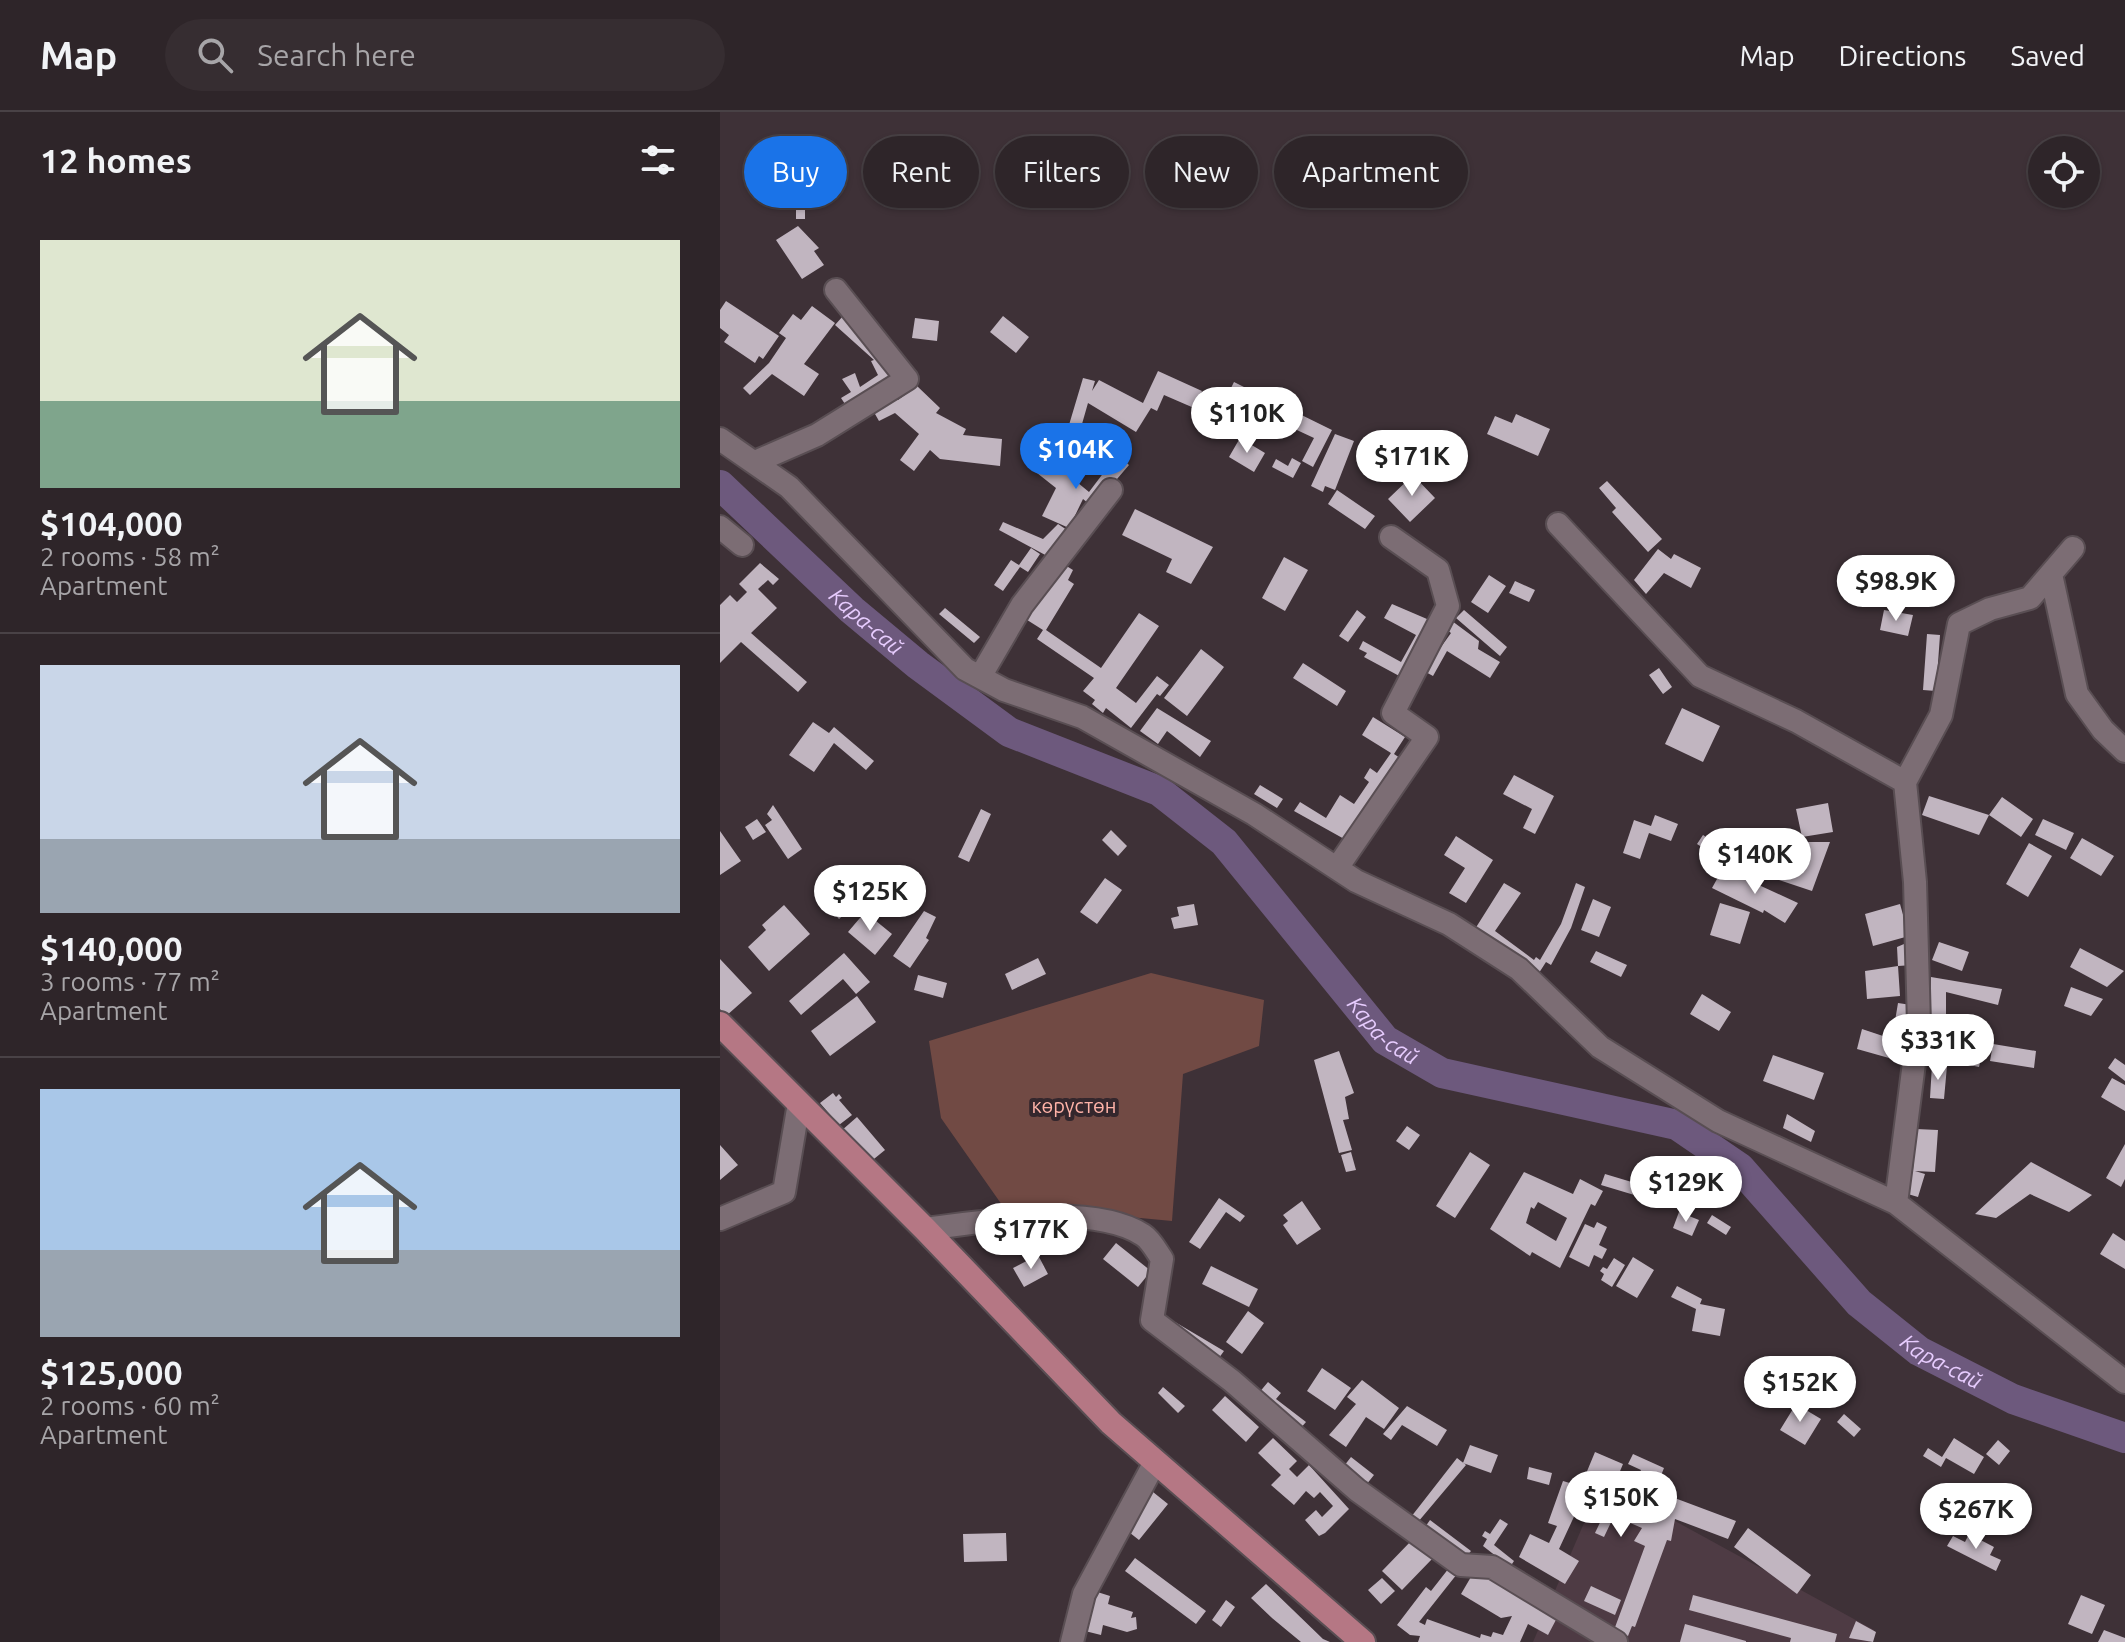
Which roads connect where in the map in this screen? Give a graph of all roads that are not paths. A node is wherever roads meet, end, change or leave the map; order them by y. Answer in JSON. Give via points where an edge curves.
{"nodes":[{"id":1,"x":836,"y":290,"type":"dead end"},
{"id":2,"x":720,"y":439,"type":"edge"},
{"id":3,"x":755,"y":462,"type":"junction"},
{"id":4,"x":1111,"y":490,"type":"dead end"},
{"id":5,"x":1558,"y":524,"type":"dead end"},
{"id":6,"x":720,"y":527,"type":"edge"},
{"id":7,"x":1391,"y":537,"type":"dead end"},
{"id":8,"x":742,"y":545,"type":"dead end"},
{"id":9,"x":2073,"y":548,"type":"dead end"},
{"id":10,"x":2051,"y":574,"type":"junction"},
{"id":11,"x":980,"y":677,"type":"junction"},
{"id":12,"x":2125,"y":751,"type":"edge"},
{"id":13,"x":1905,"y":782,"type":"junction"},
{"id":14,"x":1337,"y":868,"type":"junction"},
{"id":15,"x":720,"y":1024,"type":"edge"},
{"id":16,"x":799,"y":1103,"type":"junction"},
{"id":17,"x":1896,"y":1203,"type":"junction"},
{"id":18,"x":720,"y":1219,"type":"edge"},
{"id":19,"x":925,"y":1229,"type":"junction"},
{"id":20,"x":2125,"y":1382,"type":"edge"},
{"id":21,"x":1154,"y":1464,"type":"junction"},
{"id":22,"x":1072,"y":1642,"type":"edge"},
{"id":23,"x":1363,"y":1642,"type":"edge"},
{"id":24,"x":1616,"y":1642,"type":"edge"}],
"edges":[{"from":1,"to":3,"type":"street","via":[[907,379],[817,435]]},
{"from":2,"to":3,"type":"street"},
{"from":3,"to":11,"type":"street","via":[[789,487],[965,669]]},
{"from":4,"to":11,"type":"street","via":[[1022,605]]},
{"from":5,"to":13,"type":"street","via":[[1700,676],[1796,721]]},
{"from":6,"to":8,"type":"street"},
{"from":7,"to":14,"type":"street","via":[[1438,570],[1448,606],[1393,713],[1427,737]]},
{"from":9,"to":10,"type":"street"},
{"from":10,"to":12,"type":"street","via":[[2077,694]]},
{"from":10,"to":13,"type":"street","via":[[2030,598],[1959,624],[1941,715]]},
{"from":11,"to":14,"type":"street","via":[[1082,717],[1254,814]]},
{"from":13,"to":17,"type":"street","via":[[1915,882],[1919,1024]]},
{"from":14,"to":17,"type":"street","via":[[1449,924],[1519,969],[1600,1047],[1718,1121]]},
{"from":15,"to":16,"type":"main road"},
{"from":16,"to":18,"type":"street","via":[[784,1192]]},
{"from":16,"to":19,"type":"main road"},
{"from":17,"to":20,"type":"street"},
{"from":19,"to":21,"type":"main road"},
{"from":19,"to":24,"type":"street","via":[[1028,1217],[1081,1219],[1145,1236],[1162,1259],[1152,1320],[1232,1381],[1357,1490],[1461,1565],[1492,1567]]},
{"from":21,"to":22,"type":"street","via":[[1084,1594]]},
{"from":21,"to":23,"type":"main road"}]}
